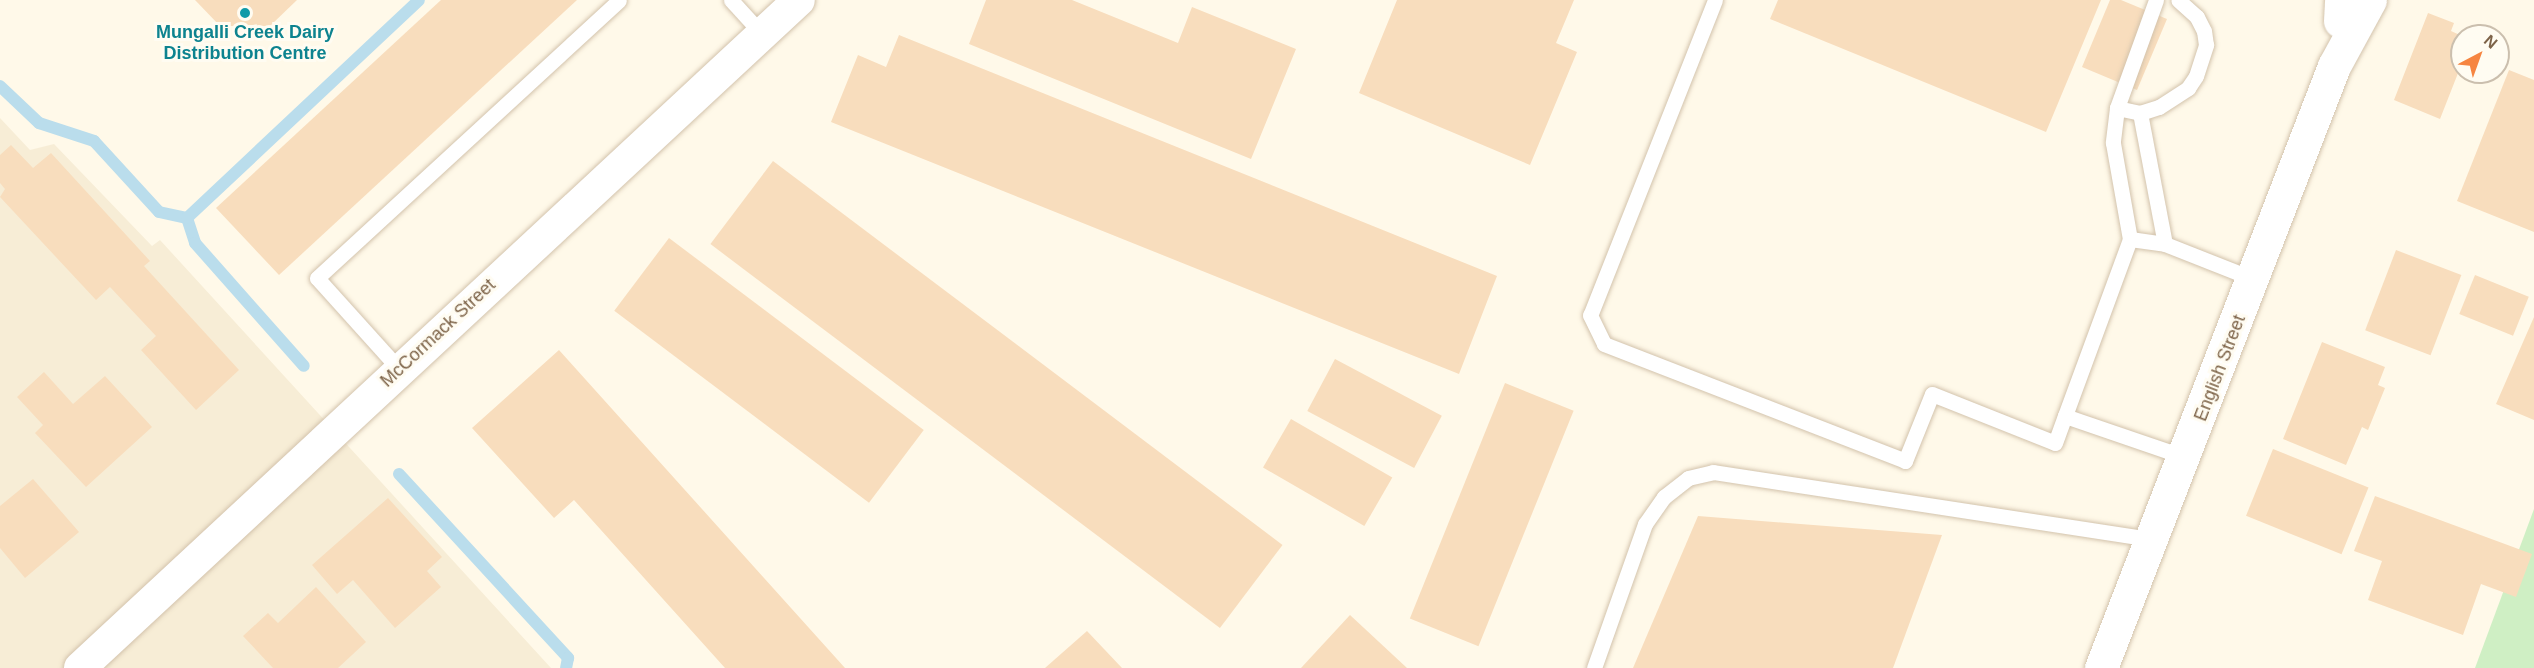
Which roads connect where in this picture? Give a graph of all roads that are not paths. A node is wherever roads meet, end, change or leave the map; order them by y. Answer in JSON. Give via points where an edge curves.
{"nodes":[{"id":1,"x":619,"y":0,"type":"edge"},
{"id":2,"x":730,"y":0,"type":"edge"},
{"id":3,"x":799,"y":0,"type":"edge"},
{"id":4,"x":1715,"y":0,"type":"edge"},
{"id":5,"x":2156,"y":0,"type":"edge"},
{"id":6,"x":2178,"y":0,"type":"edge"},
{"id":7,"x":2370,"y":0,"type":"edge"},
{"id":8,"x":2343,"y":7,"type":"edge"},
{"id":9,"x":762,"y":34,"type":"junction"},
{"id":10,"x":2334,"y":66,"type":"junction"},
{"id":11,"x":2117,"y":108,"type":"junction"},
{"id":12,"x":2140,"y":113,"type":"junction"},
{"id":13,"x":2130,"y":239,"type":"junction"},
{"id":14,"x":2165,"y":244,"type":"junction"},
{"id":15,"x":2255,"y":279,"type":"junction"},
{"id":16,"x":399,"y":369,"type":"junction"},
{"id":17,"x":2065,"y":416,"type":"junction"},
{"id":18,"x":2185,"y":457,"type":"junction"},
{"id":19,"x":2152,"y":538,"type":"junction"},
{"id":20,"x":80,"y":668,"type":"edge"},
{"id":21,"x":1594,"y":668,"type":"edge"},
{"id":22,"x":2101,"y":668,"type":"edge"}],
"edges":[{"from":1,"to":16,"type":"lane","via":[[317,278]]},
{"from":2,"to":9,"type":"lane"},
{"from":3,"to":9,"type":"street","name":"McCormack Street"},
{"from":4,"to":17,"type":"lane","via":[[1590,315],[1604,344],[1905,461],[1932,394],[2055,443]]},
{"from":5,"to":11,"type":"lane"},
{"from":6,"to":12,"type":"lane","via":[[2198,17],[2204,31],[2203,63],[2188,88],[2159,107]]},
{"from":7,"to":10,"type":"street","name":"English Street"},
{"from":8,"to":10,"type":"street","name":"English Street"},
{"from":9,"to":16,"type":"street","name":"McCormack Street"},
{"from":10,"to":15,"type":"street","name":"English Street"},
{"from":11,"to":12,"type":"lane"},
{"from":11,"to":13,"type":"lane","via":[[2113,143]]},
{"from":12,"to":14,"type":"lane"},
{"from":13,"to":14,"type":"lane"},
{"from":13,"to":17,"type":"lane"},
{"from":14,"to":15,"type":"lane"},
{"from":15,"to":18,"type":"street","name":"English Street"},
{"from":16,"to":20,"type":"street","name":"McCormack Street"},
{"from":17,"to":18,"type":"lane"},
{"from":18,"to":19,"type":"street","name":"English Street"},
{"from":19,"to":21,"type":"lane","via":[[1713,472],[1688,478],[1664,497],[1645,524]]},
{"from":19,"to":22,"type":"street","name":"English Street"}]}
